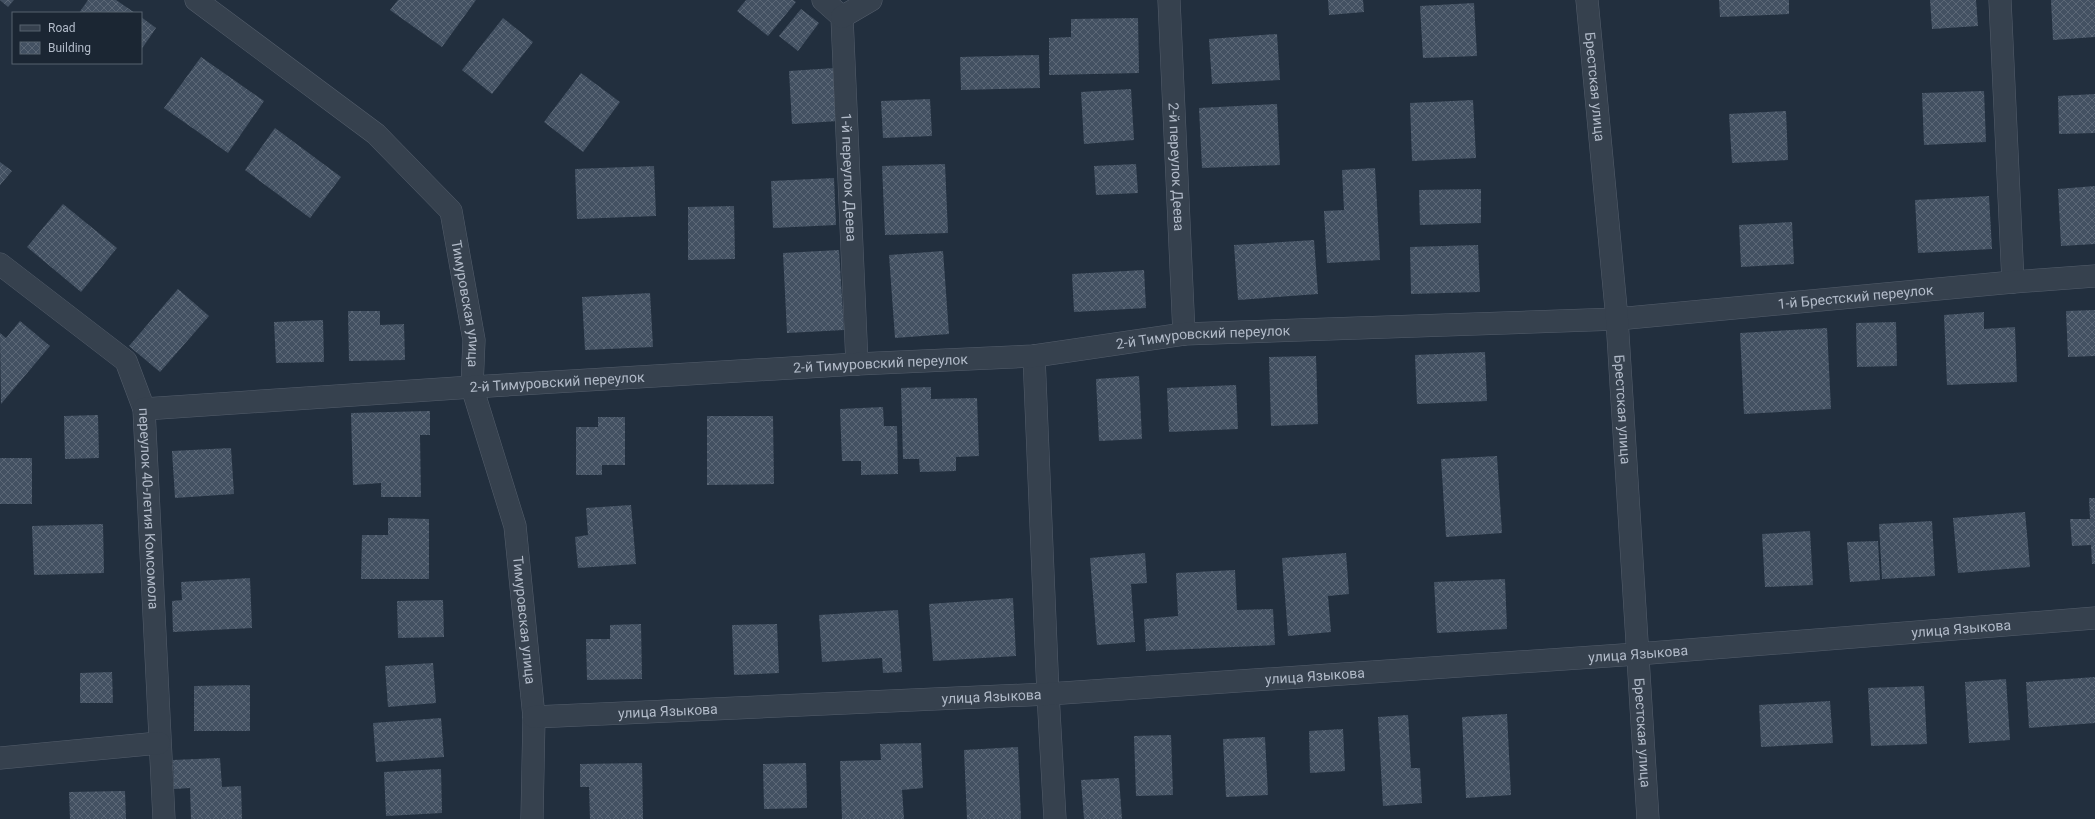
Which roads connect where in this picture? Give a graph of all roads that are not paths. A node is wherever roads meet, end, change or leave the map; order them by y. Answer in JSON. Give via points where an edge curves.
{"nodes":[{"id":1,"x":196,"y":0,"type":"edge"},
{"id":2,"x":823,"y":0,"type":"edge"},
{"id":3,"x":871,"y":0,"type":"edge"},
{"id":4,"x":1169,"y":0,"type":"edge"},
{"id":5,"x":1587,"y":0,"type":"edge"},
{"id":6,"x":2000,"y":0,"type":"edge"},
{"id":7,"x":842,"y":17,"type":"junction"},
{"id":8,"x":0,"y":264,"type":"edge"},
{"id":9,"x":2095,"y":276,"type":"edge"},
{"id":10,"x":2013,"y":282,"type":"junction"},
{"id":11,"x":1616,"y":319,"type":"junction"},
{"id":12,"x":1184,"y":334,"type":"junction"},
{"id":13,"x":1034,"y":356,"type":"junction"},
{"id":14,"x":857,"y":364,"type":"junction"},
{"id":15,"x":472,"y":387,"type":"junction"},
{"id":16,"x":144,"y":409,"type":"junction"},
{"id":17,"x":2095,"y":618,"type":"edge"},
{"id":18,"x":1637,"y":654,"type":"junction"},
{"id":19,"x":1048,"y":694,"type":"junction"},
{"id":20,"x":534,"y":717,"type":"junction"},
{"id":21,"x":159,"y":743,"type":"junction"},
{"id":22,"x":0,"y":758,"type":"edge"},
{"id":23,"x":164,"y":819,"type":"edge"},
{"id":24,"x":532,"y":819,"type":"edge"},
{"id":25,"x":1055,"y":819,"type":"edge"},
{"id":26,"x":1648,"y":819,"type":"edge"}],
"edges":[{"from":1,"to":15,"type":"street","name":"Тимуровская улица","via":[[376,134],[451,211],[474,340]]},
{"from":2,"to":7,"type":"street"},
{"from":3,"to":7,"type":"street"},
{"from":4,"to":12,"type":"street","name":"2-й переулок Деева"},
{"from":5,"to":11,"type":"street","name":"Брестская улица"},
{"from":6,"to":10,"type":"street"},
{"from":7,"to":14,"type":"street","name":"1-й переулок Деева"},
{"from":8,"to":16,"type":"street","name":"переулок 40-летия Комсомола","via":[[126,362]]},
{"from":9,"to":10,"type":"street","name":"1-й Брестский переулок"},
{"from":10,"to":11,"type":"street","name":"1-й Брестский переулок"},
{"from":11,"to":12,"type":"street","name":"2-й Тимуровский переулок"},
{"from":11,"to":18,"type":"street","name":"Брестская улица"},
{"from":12,"to":13,"type":"street","name":"2-й Тимуровский переулок"},
{"from":13,"to":14,"type":"street","name":"2-й Тимуровский переулок"},
{"from":13,"to":19,"type":"street"},
{"from":14,"to":15,"type":"street","name":"2-й Тимуровский переулок"},
{"from":15,"to":16,"type":"street","name":"2-й Тимуровский переулок"},
{"from":15,"to":20,"type":"street","name":"Тимуровская улица","via":[[515,526]]},
{"from":16,"to":21,"type":"street","name":"переулок 40-летия Комсомола"},
{"from":17,"to":18,"type":"street","name":"улица Языкова"},
{"from":18,"to":19,"type":"street","name":"улица Языкова"},
{"from":18,"to":26,"type":"street","name":"Брестская улица"},
{"from":19,"to":20,"type":"street","name":"улица Языкова"},
{"from":19,"to":25,"type":"street"},
{"from":20,"to":24,"type":"street","name":"Тимуровская улица"},
{"from":21,"to":22,"type":"street"},
{"from":21,"to":23,"type":"street","name":"переулок 40-летия Комсомола"}]}
